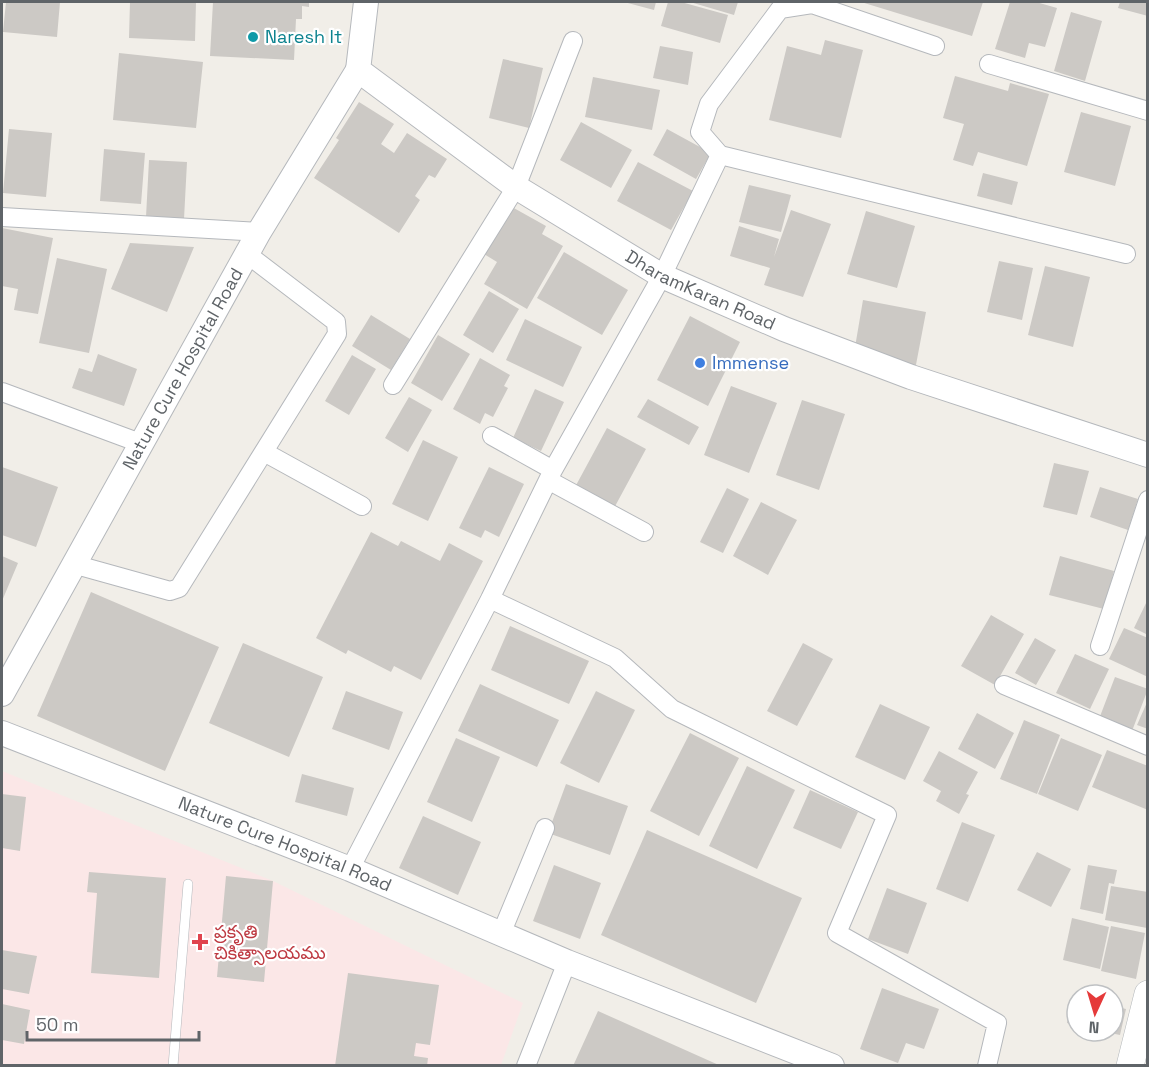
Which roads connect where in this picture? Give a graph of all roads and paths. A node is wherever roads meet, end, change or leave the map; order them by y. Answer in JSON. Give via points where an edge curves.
{"nodes":[{"id":1,"x":366,"y":2,"type":"edge"},
{"id":2,"x":573,"y":41,"type":"dead end"},
{"id":3,"x":935,"y":46,"type":"dead end"},
{"id":4,"x":988,"y":64,"type":"dead end"},
{"id":5,"x":358,"y":70,"type":"junction"},
{"id":6,"x":1148,"y":111,"type":"edge"},
{"id":7,"x":720,"y":155,"type":"junction"},
{"id":8,"x":516,"y":187,"type":"junction"},
{"id":9,"x":2,"y":217,"type":"edge"},
{"id":10,"x":259,"y":232,"type":"junction"},
{"id":11,"x":247,"y":254,"type":"junction"},
{"id":12,"x":1126,"y":254,"type":"dead end"},
{"id":13,"x":662,"y":276,"type":"junction"},
{"id":14,"x":393,"y":385,"type":"dead end"},
{"id":15,"x":2,"y":392,"type":"edge"},
{"id":16,"x":492,"y":436,"type":"dead end"},
{"id":17,"x":140,"y":443,"type":"junction"},
{"id":18,"x":264,"y":452,"type":"junction"},
{"id":19,"x":1148,"y":455,"type":"edge"},
{"id":20,"x":550,"y":475,"type":"junction"},
{"id":21,"x":1148,"y":500,"type":"edge"},
{"id":22,"x":362,"y":506,"type":"dead end"},
{"id":23,"x":644,"y":532,"type":"dead end"},
{"id":24,"x":74,"y":564,"type":"junction"},
{"id":25,"x":490,"y":598,"type":"junction"},
{"id":26,"x":1100,"y":646,"type":"dead end"},
{"id":27,"x":1004,"y":685,"type":"dead end"},
{"id":28,"x":2,"y":694,"type":"edge"},
{"id":29,"x":2,"y":733,"type":"edge"},
{"id":30,"x":1148,"y":746,"type":"edge"},
{"id":31,"x":545,"y":828,"type":"dead end"},
{"id":32,"x":350,"y":869,"type":"junction"},
{"id":33,"x":188,"y":884,"type":"dead end"},
{"id":34,"x":501,"y":934,"type":"junction"},
{"id":35,"x":567,"y":963,"type":"junction"},
{"id":36,"x":1148,"y":994,"type":"edge"},
{"id":37,"x":173,"y":1065,"type":"edge"},
{"id":38,"x":526,"y":1065,"type":"edge"},
{"id":39,"x":832,"y":1065,"type":"edge"},
{"id":40,"x":987,"y":1065,"type":"edge"},
{"id":41,"x":1130,"y":1065,"type":"edge"}],
"edges":[{"from":1,"to":5,"type":"street"},
{"from":2,"to":8,"type":"street"},
{"from":3,"to":7,"type":"street","via":[[812,4],[780,9],[707,111],[700,132]]},
{"from":4,"to":6,"type":"street"},
{"from":5,"to":8,"type":"street","name":"DharamKaran Road"},
{"from":5,"to":10,"type":"street","name":"Nature Cure Hospital Road"},
{"from":7,"to":12,"type":"street"},
{"from":7,"to":13,"type":"street"},
{"from":8,"to":13,"type":"street","name":"DharamKaran Road"},
{"from":8,"to":14,"type":"street"},
{"from":9,"to":10,"type":"street"},
{"from":10,"to":11,"type":"street","name":"Nature Cure Hospital Road"},
{"from":11,"to":17,"type":"street","name":"Nature Cure Hospital Road"},
{"from":11,"to":18,"type":"street","via":[[338,327]]},
{"from":13,"to":19,"type":"street","name":"DharamKaran Road","via":[[784,329],[900,373]]},
{"from":13,"to":20,"type":"street"},
{"from":15,"to":17,"type":"street"},
{"from":16,"to":20,"type":"street"},
{"from":17,"to":24,"type":"street","name":"Nature Cure Hospital Road"},
{"from":18,"to":22,"type":"street"},
{"from":18,"to":24,"type":"street","via":[[175,591]]},
{"from":20,"to":23,"type":"street"},
{"from":20,"to":25,"type":"street"},
{"from":21,"to":26,"type":"street"},
{"from":24,"to":28,"type":"street","name":"Nature Cure Hospital Road"},
{"from":25,"to":32,"type":"street"},
{"from":25,"to":40,"type":"street","via":[[615,658],[672,709],[887,815],[837,933],[997,1023]]},
{"from":27,"to":30,"type":"street"},
{"from":29,"to":32,"type":"street","name":"Nature Cure Hospital Road"},
{"from":31,"to":34,"type":"street"},
{"from":32,"to":34,"type":"street","name":"Nature Cure Hospital Road"},
{"from":33,"to":37,"type":"lane"},
{"from":34,"to":35,"type":"street","name":"Nature Cure Hospital Road"},
{"from":35,"to":38,"type":"street"},
{"from":35,"to":39,"type":"street","name":"Nature Cure Hospital Road"},
{"from":36,"to":41,"type":"main road"}]}
